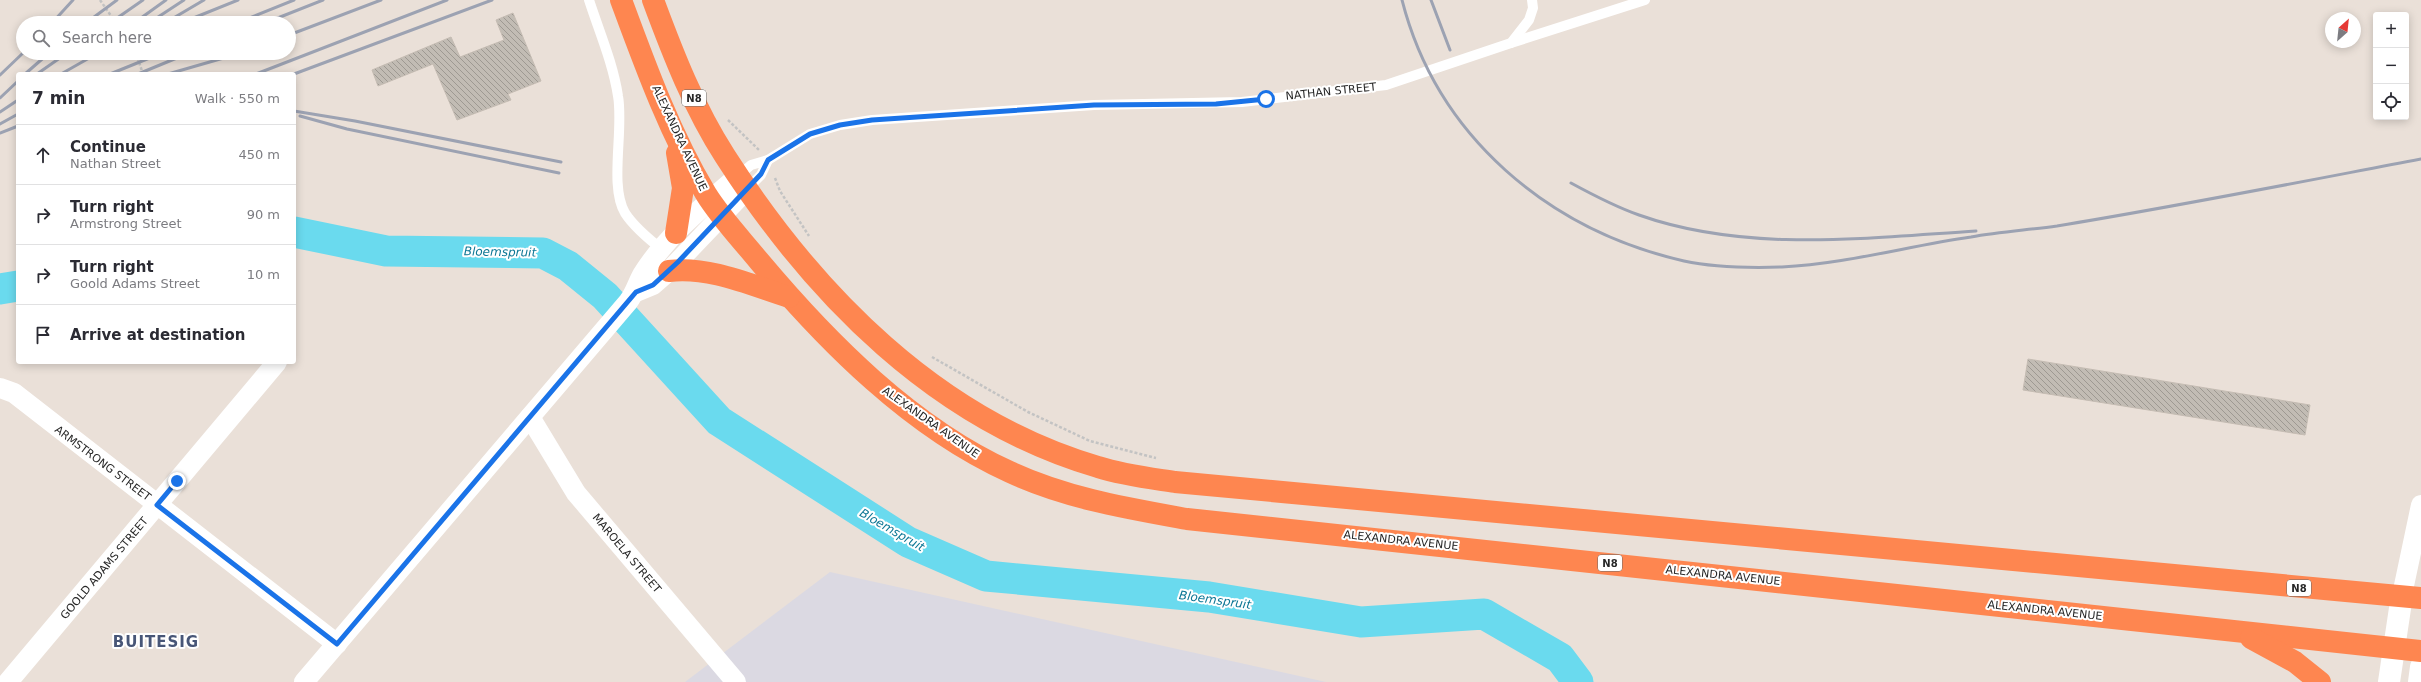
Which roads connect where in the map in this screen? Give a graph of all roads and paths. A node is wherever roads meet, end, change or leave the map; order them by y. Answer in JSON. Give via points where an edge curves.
{"nodes":[{"id":1,"x":100,"y":0,"type":"edge"},
{"id":2,"x":589,"y":0,"type":"edge"},
{"id":3,"x":621,"y":0,"type":"edge"},
{"id":4,"x":653,"y":0,"type":"edge"},
{"id":5,"x":1532,"y":0,"type":"edge"},
{"id":6,"x":1645,"y":0,"type":"edge"},
{"id":7,"x":111,"y":16,"type":"edge"},
{"id":8,"x":1511,"y":43,"type":"junction"},
{"id":9,"x":138,"y":60,"type":"edge"},
{"id":10,"x":142,"y":72,"type":"edge"},
{"id":11,"x":726,"y":119,"type":"dead end"},
{"id":12,"x":671,"y":125,"type":"junction"},
{"id":13,"x":768,"y":160,"type":"junction"},
{"id":14,"x":743,"y":182,"type":"junction"},
{"id":15,"x":716,"y":209,"type":"junction"},
{"id":16,"x":676,"y":233,"type":"junction"},
{"id":17,"x":811,"y":240,"type":"dead end"},
{"id":18,"x":662,"y":250,"type":"junction"},
{"id":19,"x":673,"y":266,"type":"junction"},
{"id":20,"x":632,"y":297,"type":"junction"},
{"id":21,"x":789,"y":297,"type":"junction"},
{"id":22,"x":926,"y":353,"type":"dead end"},
{"id":23,"x":275,"y":364,"type":"edge"},
{"id":24,"x":0,"y":388,"type":"edge"},
{"id":25,"x":530,"y":416,"type":"junction"},
{"id":26,"x":1164,"y":460,"type":"dead end"},
{"id":27,"x":157,"y":505,"type":"junction"},
{"id":28,"x":2421,"y":505,"type":"edge"},
{"id":29,"x":2412,"y":596,"type":"edge"},
{"id":30,"x":2239,"y":632,"type":"junction"},
{"id":31,"x":337,"y":644,"type":"junction"},
{"id":32,"x":2394,"y":648,"type":"junction"},
{"id":33,"x":2421,"y":651,"type":"edge"},
{"id":34,"x":2421,"y":667,"type":"edge"},
{"id":35,"x":8,"y":682,"type":"edge"},
{"id":36,"x":304,"y":682,"type":"edge"},
{"id":37,"x":736,"y":682,"type":"edge"},
{"id":38,"x":2320,"y":682,"type":"edge"},
{"id":39,"x":2389,"y":682,"type":"edge"},
{"id":40,"x":2419,"y":682,"type":"edge"}],
"edges":[{"from":1,"to":7,"type":"path"},
{"from":2,"to":18,"type":"lane","via":[[618,95],[621,117],[617,180],[619,201],[633,224]]},
{"from":3,"to":12,"type":"highway","name":"ALEXANDRA AVENUE","number":"N8"},
{"from":4,"to":14,"type":"highway","number":"N8","via":[[686,82],[726,157]]},
{"from":5,"to":8,"type":"lane","via":[[1530,20]]},
{"from":6,"to":8,"type":"lane","name":"NATHAN STREET"},
{"from":8,"to":13,"type":"lane","name":"NATHAN STREET","via":[[1386,85],[1242,102],[1079,106],[913,116],[840,125],[810,134]]},
{"from":9,"to":10,"type":"path"},
{"from":11,"to":13,"type":"path"},
{"from":12,"to":15,"type":"highway","name":"ALEXANDRA AVENUE","number":"N8","via":[[688,161]]},
{"from":12,"to":16,"type":"highway","via":[[683,188]]},
{"from":13,"to":14,"type":"lane","name":"NATHAN STREET","via":[[761,174]]},
{"from":13,"to":14,"type":"lane","name":"NATHAN STREET","via":[[751,165]]},
{"from":13,"to":17,"type":"path","via":[[780,191]]},
{"from":14,"to":15,"type":"street","name":"NATHAN STREET"},
{"from":14,"to":29,"type":"highway","number":"N8","via":[[793,249],[837,301],[901,361],[964,406],[999,426],[1032,443],[1099,468],[1175,482]]},
{"from":15,"to":16,"type":"street","name":"NATHAN STREET"},
{"from":15,"to":19,"type":"street","name":"NATHAN STREET"},
{"from":15,"to":21,"type":"highway","name":"ALEXANDRA AVENUE","number":"N8"},
{"from":16,"to":18,"type":"street","name":"NATHAN STREET"},
{"from":18,"to":19,"type":"lane"},
{"from":18,"to":20,"type":"street","name":"NATHAN STREET","via":[[642,276]]},
{"from":19,"to":20,"type":"street","name":"NATHAN STREET","via":[[653,285]]},
{"from":19,"to":21,"type":"highway","via":[[704,271]]},
{"from":20,"to":25,"type":"street","name":"NATHAN STREET"},
{"from":21,"to":30,"type":"highway","name":"ALEXANDRA AVENUE","number":"N8","via":[[827,337],[880,386],[941,432],[1009,472],[1088,500],[1187,518]]},
{"from":22,"to":26,"type":"path","via":[[1028,412],[1090,442]]},
{"from":23,"to":27,"type":"street","name":"GOOLD ADAMS STREET"},
{"from":24,"to":27,"type":"street","name":"ARMSTRONG STREET","via":[[14,393]]},
{"from":25,"to":31,"type":"street","name":"NATHAN STREET"},
{"from":25,"to":37,"type":"street","name":"MAROELA STREET","via":[[576,493]]},
{"from":27,"to":31,"type":"street","name":"ARMSTRONG STREET"},
{"from":27,"to":35,"type":"street","name":"GOOLD ADAMS STREET"},
{"from":28,"to":29,"type":"street"},
{"from":29,"to":32,"type":"main road"},
{"from":30,"to":32,"type":"highway","name":"ALEXANDRA AVENUE","number":"N8"},
{"from":30,"to":38,"type":"highway","via":[[2295,662]]},
{"from":31,"to":36,"type":"street","name":"NATHAN STREET"},
{"from":32,"to":33,"type":"highway","name":"ALEXANDRA AVENUE","number":"N8"},
{"from":32,"to":39,"type":"main road"},
{"from":34,"to":40,"type":"main road"}]}
